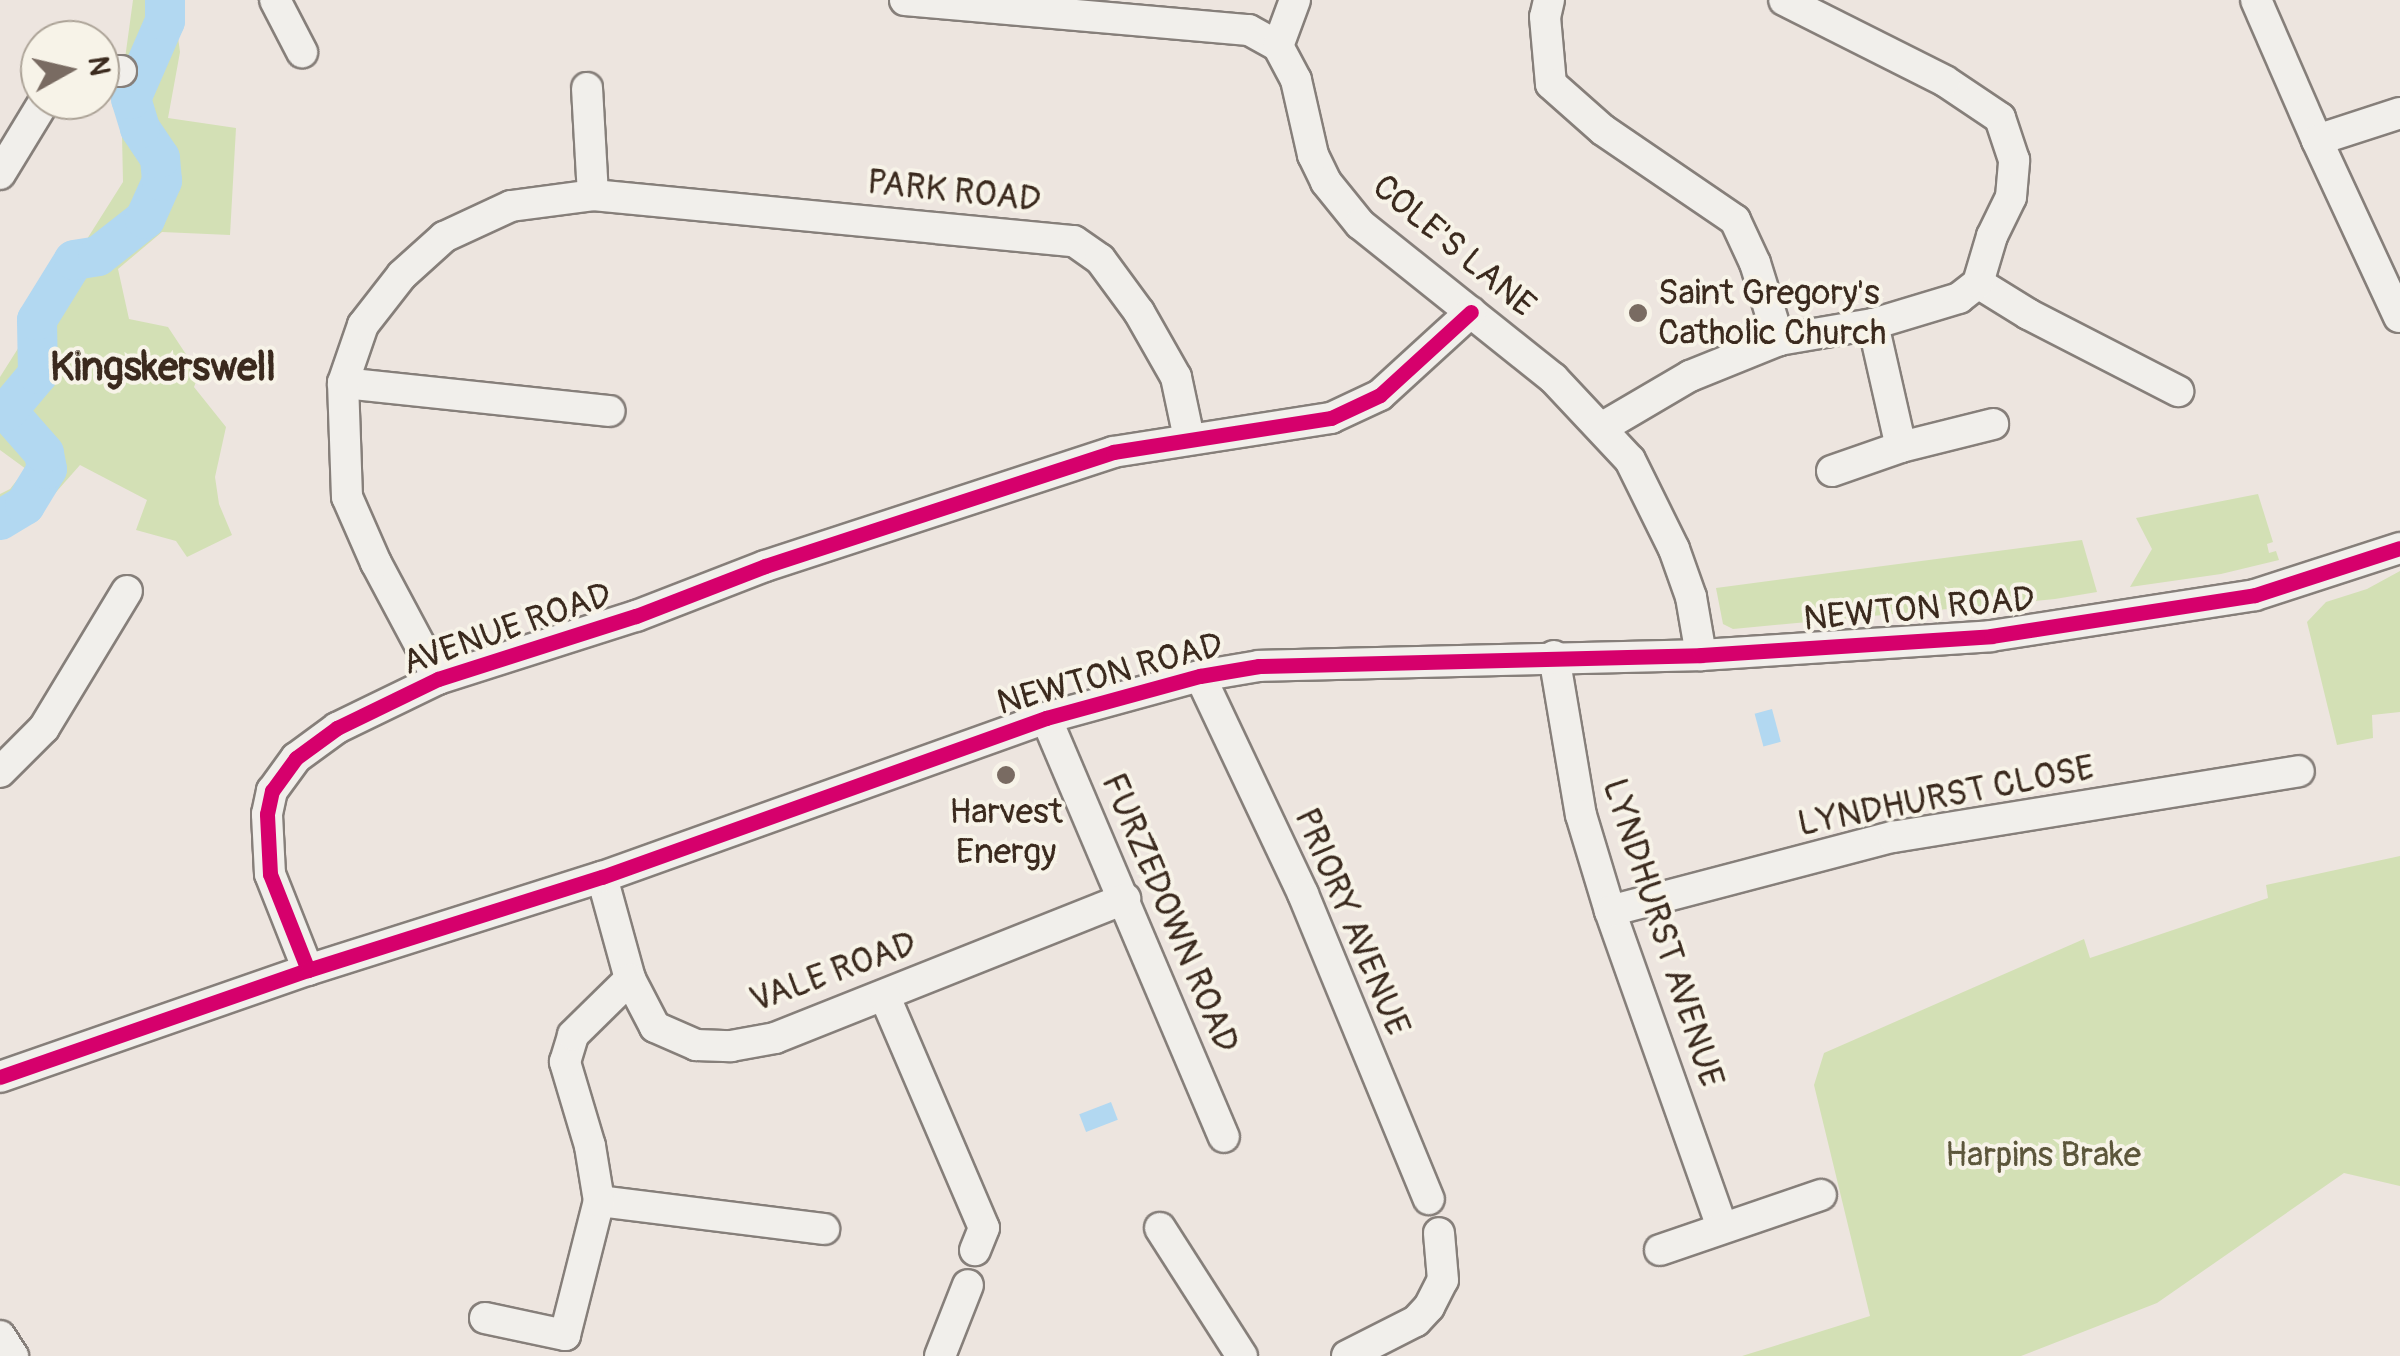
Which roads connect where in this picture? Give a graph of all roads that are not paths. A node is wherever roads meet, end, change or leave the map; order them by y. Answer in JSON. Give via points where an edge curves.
{"nodes":[{"id":1,"x":275,"y":0,"type":"edge"},
{"id":2,"x":905,"y":0,"type":"edge"},
{"id":3,"x":1294,"y":0,"type":"edge"},
{"id":4,"x":1549,"y":0,"type":"edge"},
{"id":5,"x":1784,"y":0,"type":"edge"},
{"id":6,"x":2256,"y":0,"type":"edge"},
{"id":7,"x":1832,"y":10,"type":"edge"},
{"id":8,"x":1278,"y":46,"type":"junction"},
{"id":9,"x":302,"y":52,"type":"dead end"},
{"id":10,"x":587,"y":88,"type":"dead end"},
{"id":11,"x":2400,"y":113,"type":"edge"},
{"id":12,"x":33,"y":120,"type":"edge"},
{"id":13,"x":2317,"y":140,"type":"junction"},
{"id":14,"x":0,"y":174,"type":"edge"},
{"id":15,"x":592,"y":195,"type":"junction"},
{"id":16,"x":1978,"y":283,"type":"junction"},
{"id":17,"x":1471,"y":312,"type":"junction"},
{"id":18,"x":2399,"y":316,"type":"edge"},
{"id":19,"x":1873,"y":324,"type":"junction"},
{"id":20,"x":1779,"y":340,"type":"junction"},
{"id":21,"x":343,"y":383,"type":"junction"},
{"id":22,"x":2178,"y":390,"type":"dead end"},
{"id":23,"x":610,"y":411,"type":"dead end"},
{"id":24,"x":1993,"y":424,"type":"dead end"},
{"id":25,"x":1602,"y":427,"type":"junction"},
{"id":26,"x":1189,"y":438,"type":"junction"},
{"id":27,"x":1901,"y":447,"type":"junction"},
{"id":28,"x":1832,"y":471,"type":"dead end"},
{"id":29,"x":2400,"y":548,"type":"edge"},
{"id":30,"x":127,"y":591,"type":"dead end"},
{"id":31,"x":1701,"y":655,"type":"junction"},
{"id":32,"x":1554,"y":656,"type":"junction"},
{"id":33,"x":1200,"y":676,"type":"junction"},
{"id":34,"x":438,"y":679,"type":"junction"},
{"id":35,"x":1046,"y":718,"type":"junction"},
{"id":36,"x":2299,"y":771,"type":"dead end"},
{"id":37,"x":0,"y":772,"type":"edge"},
{"id":38,"x":602,"y":877,"type":"junction"},
{"id":39,"x":1125,"y":899,"type":"junction"},
{"id":40,"x":1610,"y":911,"type":"junction"},
{"id":41,"x":308,"y":970,"type":"junction"},
{"id":42,"x":630,"y":979,"type":"junction"},
{"id":43,"x":885,"y":997,"type":"junction"},
{"id":44,"x":0,"y":1077,"type":"edge"},
{"id":45,"x":1224,"y":1137,"type":"dead end"},
{"id":46,"x":1821,"y":1195,"type":"dead end"},
{"id":47,"x":1429,"y":1200,"type":"dead end"},
{"id":48,"x":600,"y":1201,"type":"junction"},
{"id":49,"x":1160,"y":1228,"type":"dead end"},
{"id":50,"x":1722,"y":1228,"type":"junction"},
{"id":51,"x":824,"y":1229,"type":"dead end"},
{"id":52,"x":1438,"y":1233,"type":"dead end"},
{"id":53,"x":975,"y":1250,"type":"dead end"},
{"id":54,"x":1660,"y":1250,"type":"dead end"},
{"id":55,"x":968,"y":1285,"type":"dead end"},
{"id":56,"x":485,"y":1318,"type":"dead end"},
{"id":57,"x":0,"y":1336,"type":"edge"},
{"id":58,"x":13,"y":1356,"type":"edge"},
{"id":59,"x":940,"y":1356,"type":"edge"},
{"id":60,"x":1242,"y":1356,"type":"edge"},
{"id":61,"x":1346,"y":1356,"type":"edge"}],
"edges":[{"from":1,"to":9,"type":"street"},
{"from":2,"to":8,"type":"street","via":[[1249,30]]},
{"from":3,"to":8,"type":"street"},
{"from":4,"to":20,"type":"street","via":[[1551,84],[1602,130],[1735,220]]},
{"from":5,"to":7,"type":"street"},
{"from":6,"to":13,"type":"street"},
{"from":7,"to":16,"type":"street","via":[[2000,118],[2014,160],[2011,197]]},
{"from":8,"to":17,"type":"street","name":"COLE'S LANE","via":[[1296,80],[1326,182],[1360,224]]},
{"from":10,"to":15,"type":"street"},
{"from":11,"to":13,"type":"street"},
{"from":12,"to":14,"type":"street"},
{"from":13,"to":18,"type":"street"},
{"from":15,"to":21,"type":"street","name":"PARK ROAD","via":[[511,206],[444,237],[402,275],[364,326]]},
{"from":15,"to":26,"type":"street","name":"PARK ROAD","via":[[1074,241],[1100,259],[1139,312],[1176,377]]},
{"from":16,"to":19,"type":"street","via":[[1959,298]]},
{"from":16,"to":22,"type":"street"},
{"from":17,"to":25,"type":"street","name":"COLE'S LANE"},
{"from":17,"to":26,"type":"street","name":"AVENUE ROAD","via":[[1380,395],[1331,418]]},
{"from":19,"to":20,"type":"street"},
{"from":19,"to":27,"type":"street"},
{"from":20,"to":25,"type":"street","via":[[1690,376]]},
{"from":21,"to":23,"type":"street"},
{"from":21,"to":34,"type":"street","name":"PARK ROAD","via":[[348,497]]},
{"from":24,"to":27,"type":"street"},
{"from":25,"to":31,"type":"street","name":"COLE'S LANE","via":[[1656,507],[1691,597]]},
{"from":26,"to":34,"type":"street","name":"AVENUE ROAD","via":[[1113,452]]},
{"from":27,"to":28,"type":"street"},
{"from":29,"to":31,"type":"street","name":"NEWTON ROAD","via":[[2270,591],[2174,610],[1991,636]]},
{"from":30,"to":37,"type":"street","via":[[44,728]]},
{"from":31,"to":32,"type":"street","name":"NEWTON ROAD"},
{"from":32,"to":33,"type":"street","name":"NEWTON ROAD","via":[[1259,666]]},
{"from":32,"to":40,"type":"street","name":"LYNDHURST AVENUE","via":[[1581,816]]},
{"from":33,"to":35,"type":"street","name":"NEWTON ROAD"},
{"from":33,"to":47,"type":"street","name":"PRIORY AVENUE","via":[[1303,894]]},
{"from":34,"to":41,"type":"street","name":"AVENUE ROAD","via":[[337,728],[296,758],[272,791],[270,874]]},
{"from":35,"to":38,"type":"street","name":"NEWTON ROAD"},
{"from":35,"to":39,"type":"street","name":"FURZEDOWN ROAD"},
{"from":36,"to":40,"type":"street","name":"LYNDHURST CLOSE","via":[[1892,837]]},
{"from":38,"to":41,"type":"street","name":"NEWTON ROAD"},
{"from":38,"to":42,"type":"street","name":"VALE ROAD"},
{"from":39,"to":43,"type":"street","name":"VALE ROAD"},
{"from":39,"to":45,"type":"street","name":"FURZEDOWN ROAD"},
{"from":40,"to":50,"type":"street","name":"LYNDHURST AVENUE"},
{"from":41,"to":44,"type":"street","name":"NEWTON ROAD"},
{"from":42,"to":43,"type":"street","name":"VALE ROAD","via":[[655,1027],[696,1045],[774,1038]]},
{"from":42,"to":48,"type":"street","via":[[573,1035],[565,1062]]},
{"from":43,"to":53,"type":"street","via":[[984,1228]]},
{"from":46,"to":50,"type":"street"},
{"from":48,"to":51,"type":"street"},
{"from":48,"to":56,"type":"street","via":[[565,1335]]},
{"from":49,"to":60,"type":"street"},
{"from":50,"to":54,"type":"street"},
{"from":52,"to":61,"type":"street","via":[[1443,1280],[1429,1307],[1416,1322]]},
{"from":55,"to":59,"type":"street"},
{"from":57,"to":58,"type":"street"}]}
